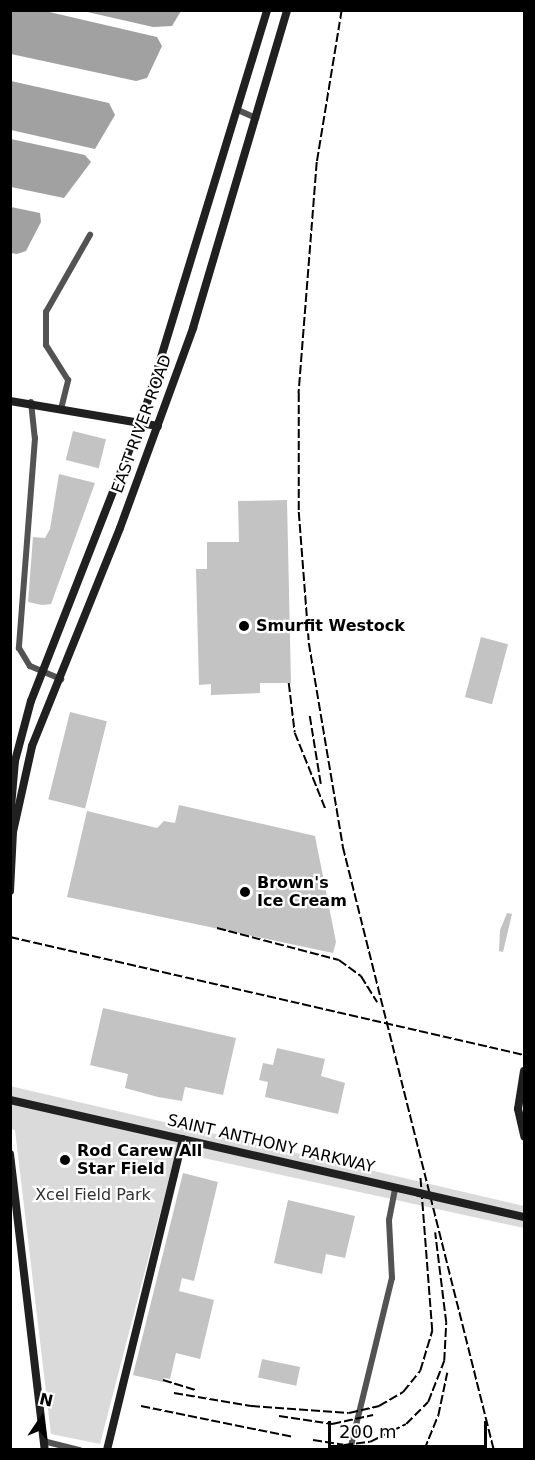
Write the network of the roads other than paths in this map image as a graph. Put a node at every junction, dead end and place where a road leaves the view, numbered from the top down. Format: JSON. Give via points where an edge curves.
{"nodes":[{"id":1,"x":267,"y":10,"type":"edge"},
{"id":2,"x":287,"y":10,"type":"edge"},
{"id":3,"x":238,"y":110,"type":"junction"},
{"id":4,"x":256,"y":118,"type":"junction"},
{"id":5,"x":90,"y":235,"type":"dead end"},
{"id":6,"x":10,"y":401,"type":"edge"},
{"id":7,"x":32,"y":402,"type":"junction"},
{"id":8,"x":61,"y":409,"type":"junction"},
{"id":9,"x":140,"y":425,"type":"junction"},
{"id":10,"x":158,"y":426,"type":"junction"},
{"id":11,"x":42,"y":671,"type":"junction"},
{"id":12,"x":61,"y":679,"type":"junction"},
{"id":13,"x":10,"y":821,"type":"edge"},
{"id":14,"x":13,"y":832,"type":"junction"},
{"id":15,"x":10,"y":891,"type":"edge"},
{"id":16,"x":525,"y":1071,"type":"edge"},
{"id":17,"x":10,"y":1100,"type":"edge"},
{"id":18,"x":525,"y":1136,"type":"edge"},
{"id":19,"x":183,"y":1139,"type":"junction"},
{"id":20,"x":10,"y":1154,"type":"edge"},
{"id":21,"x":395,"y":1188,"type":"junction"},
{"id":22,"x":525,"y":1217,"type":"edge"},
{"id":23,"x":44,"y":1445,"type":"edge"},
{"id":24,"x":80,"y":1449,"type":"edge"},
{"id":25,"x":107,"y":1449,"type":"edge"},
{"id":26,"x":350,"y":1449,"type":"edge"}],
"edges":[{"from":1,"to":3,"type":"street","name":"EAST RIVER ROAD"},
{"from":2,"to":4,"type":"street","name":"EAST RIVER ROAD"},
{"from":3,"to":4,"type":"street"},
{"from":3,"to":9,"type":"street","name":"EAST RIVER ROAD"},
{"from":4,"to":10,"type":"street","name":"EAST RIVER ROAD"},
{"from":5,"to":8,"type":"street","via":[[46,312],[46,345],[68,380]]},
{"from":6,"to":7,"type":"street"},
{"from":7,"to":8,"type":"street"},
{"from":7,"to":11,"type":"street","via":[[35,438],[23,571],[22,659]]},
{"from":8,"to":9,"type":"street"},
{"from":9,"to":10,"type":"street"},
{"from":9,"to":11,"type":"street","name":"EAST RIVER ROAD"},
{"from":10,"to":12,"type":"street","name":"EAST RIVER ROAD"},
{"from":11,"to":12,"type":"street"},
{"from":11,"to":13,"type":"street","name":"EAST RIVER ROAD","via":[[15,761]]},
{"from":12,"to":14,"type":"street","name":"EAST RIVER ROAD","via":[[32,746]]},
{"from":13,"to":14,"type":"street","name":"EAST RIVER ROAD"},
{"from":14,"to":15,"type":"street"},
{"from":16,"to":18,"type":"street","via":[[518,1109]]},
{"from":17,"to":19,"type":"street","name":"SAINT ANTHONY PARKWAY"},
{"from":19,"to":21,"type":"street","name":"SAINT ANTHONY PARKWAY"},
{"from":19,"to":25,"type":"street"},
{"from":20,"to":23,"type":"street"},
{"from":21,"to":22,"type":"street","name":"SAINT ANTHONY PARKWAY","bridge":true},
{"from":21,"to":26,"type":"street","via":[[389,1220],[392,1278]]},
{"from":23,"to":24,"type":"street"}]}
